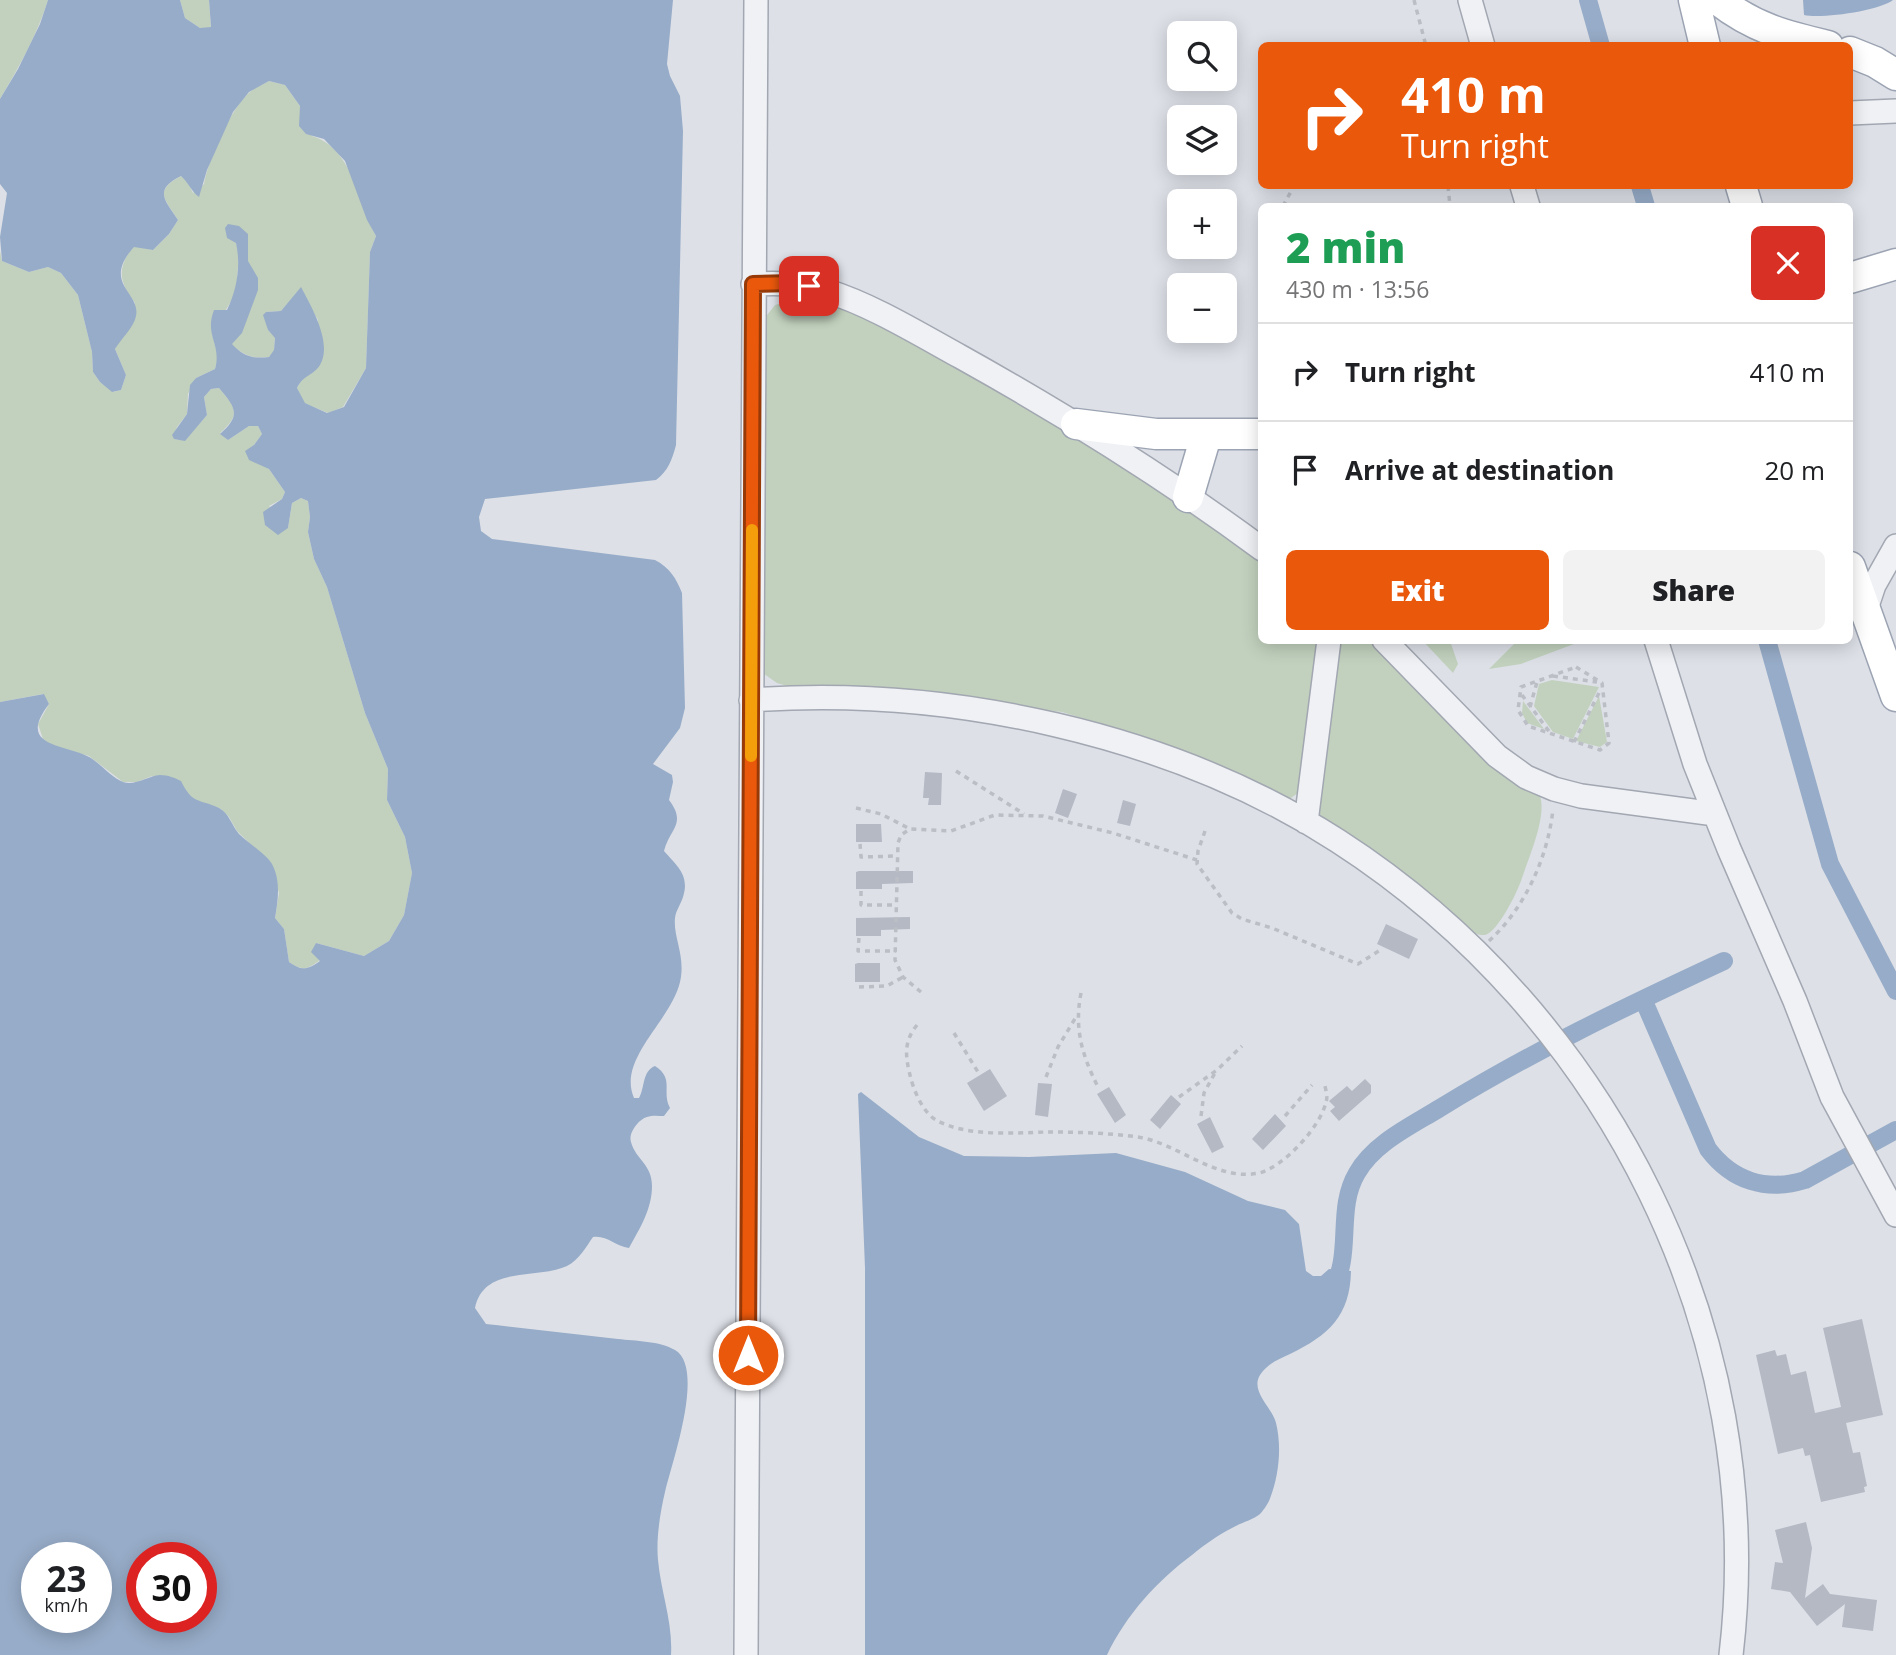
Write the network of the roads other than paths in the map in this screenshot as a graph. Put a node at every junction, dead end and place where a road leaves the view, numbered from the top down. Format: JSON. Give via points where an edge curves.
{"nodes":[{"id":1,"x":756,"y":0,"type":"edge"},
{"id":2,"x":1470,"y":0,"type":"edge"},
{"id":3,"x":1694,"y":0,"type":"edge"},
{"id":4,"x":1724,"y":4,"type":"edge"},
{"id":5,"x":1482,"y":42,"type":"edge"},
{"id":6,"x":1704,"y":42,"type":"edge"},
{"id":7,"x":1811,"y":42,"type":"edge"},
{"id":8,"x":1853,"y":52,"type":"edge"},
{"id":9,"x":1896,"y":75,"type":"edge"},
{"id":10,"x":1896,"y":111,"type":"edge"},
{"id":11,"x":1853,"y":113,"type":"edge"},
{"id":12,"x":1896,"y":264,"type":"edge"},
{"id":13,"x":1853,"y":277,"type":"edge"},
{"id":14,"x":753,"y":284,"type":"junction"},
{"id":15,"x":1076,"y":424,"type":"junction"},
{"id":16,"x":1250,"y":435,"type":"edge"},
{"id":17,"x":1206,"y":436,"type":"junction"},
{"id":18,"x":1188,"y":496,"type":"junction"},
{"id":19,"x":1258,"y":546,"type":"edge"},
{"id":20,"x":1896,"y":546,"type":"edge"},
{"id":21,"x":1853,"y":576,"type":"edge"},
{"id":22,"x":1865,"y":612,"type":"junction"},
{"id":23,"x":1896,"y":641,"type":"edge"},
{"id":24,"x":1328,"y":644,"type":"edge"},
{"id":25,"x":1388,"y":644,"type":"edge"},
{"id":26,"x":1657,"y":644,"type":"edge"},
{"id":27,"x":1892,"y":685,"type":"edge"},
{"id":28,"x":751,"y":700,"type":"junction"},
{"id":29,"x":1715,"y":814,"type":"junction"},
{"id":30,"x":1306,"y":822,"type":"junction"},
{"id":31,"x":1896,"y":1215,"type":"edge"},
{"id":32,"x":746,"y":1655,"type":"edge"},
{"id":33,"x":1731,"y":1655,"type":"edge"}],
"edges":[{"from":1,"to":14,"type":"street"},
{"from":2,"to":5,"type":"street"},
{"from":3,"to":6,"type":"main road"},
{"from":4,"to":7,"type":"main road","via":[[1746,20]]},
{"from":8,"to":9,"type":"main road"},
{"from":10,"to":11,"type":"street"},
{"from":12,"to":13,"type":"main road"},
{"from":14,"to":15,"type":"street","via":[[793,283],[845,297],[938,344]]},
{"from":14,"to":28,"type":"street"},
{"from":15,"to":17,"type":"main road"},
{"from":15,"to":18,"type":"street"},
{"from":16,"to":17,"type":"main road"},
{"from":17,"to":18,"type":"main road"},
{"from":18,"to":19,"type":"street"},
{"from":20,"to":22,"type":"street"},
{"from":21,"to":22,"type":"main road"},
{"from":22,"to":27,"type":"main road"},
{"from":23,"to":27,"type":"main road"},
{"from":24,"to":30,"type":"street"},
{"from":25,"to":29,"type":"street","via":[[1497,756],[1526,777],[1581,796]]},
{"from":26,"to":29,"type":"street"},
{"from":28,"to":30,"type":"street","via":[[935,703],[1036,720],[1182,764]]},
{"from":28,"to":32,"type":"street"},
{"from":29,"to":31,"type":"street","via":[[1832,1097]]},
{"from":30,"to":33,"type":"street","via":[[1376,867],[1476,952],[1563,1052],[1604,1111],[1645,1184],[1671,1238],[1704,1328],[1724,1412],[1735,1499],[1737,1586]]}]}
